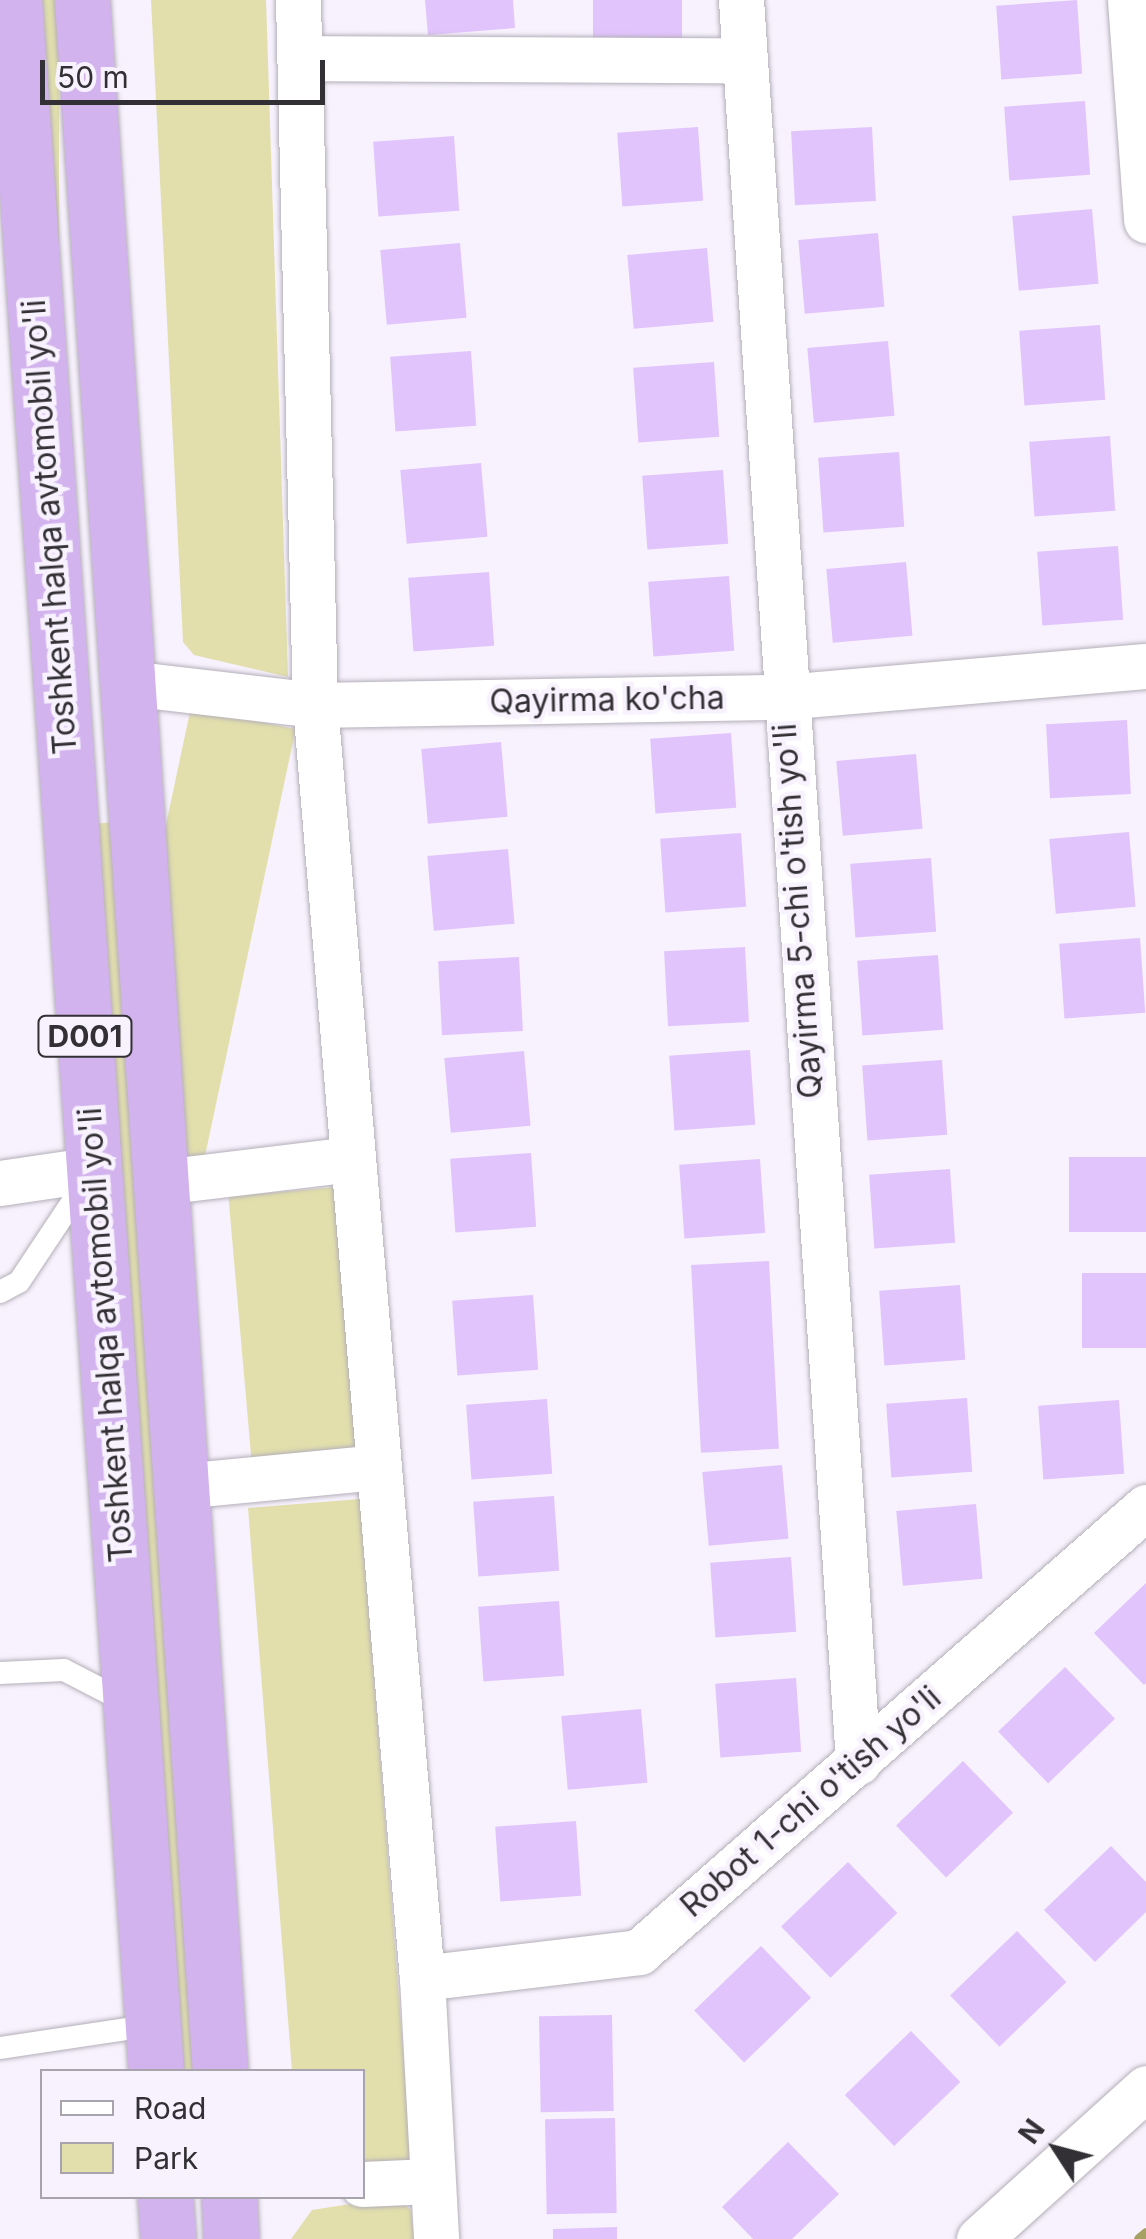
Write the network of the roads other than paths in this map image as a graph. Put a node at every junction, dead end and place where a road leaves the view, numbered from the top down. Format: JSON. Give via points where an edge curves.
{"nodes":[{"id":1,"x":14,"y":0,"type":"edge"},
{"id":2,"x":82,"y":0,"type":"edge"},
{"id":3,"x":298,"y":0,"type":"edge"},
{"id":4,"x":741,"y":0,"type":"edge"},
{"id":5,"x":1130,"y":0,"type":"edge"},
{"id":6,"x":300,"y":58,"type":"junction"},
{"id":7,"x":740,"y":60,"type":"junction"},
{"id":8,"x":1146,"y":220,"type":"edge"},
{"id":9,"x":15,"y":232,"type":"edge"},
{"id":10,"x":1146,"y":666,"type":"edge"},
{"id":11,"x":128,"y":684,"type":"junction"},
{"id":12,"x":783,"y":697,"type":"junction"},
{"id":13,"x":315,"y":705,"type":"junction"},
{"id":14,"x":134,"y":773,"type":"junction"},
{"id":15,"x":67,"y":776,"type":"junction"},
{"id":16,"x":351,"y":1159,"type":"junction"},
{"id":17,"x":94,"y":1169,"type":"junction"},
{"id":18,"x":161,"y":1182,"type":"junction"},
{"id":19,"x":0,"y":1183,"type":"edge"},
{"id":20,"x":0,"y":1292,"type":"edge"},
{"id":21,"x":378,"y":1467,"type":"junction"},
{"id":22,"x":181,"y":1486,"type":"junction"},
{"id":23,"x":1146,"y":1507,"type":"edge"},
{"id":24,"x":0,"y":1673,"type":"edge"},
{"id":25,"x":131,"y":1704,"type":"junction"},
{"id":26,"x":858,"y":1762,"type":"junction"},
{"id":27,"x":422,"y":1978,"type":"junction"},
{"id":28,"x":0,"y":2048,"type":"edge"},
{"id":29,"x":155,"y":2048,"type":"edge"},
{"id":30,"x":220,"y":2069,"type":"edge"},
{"id":31,"x":1146,"y":2088,"type":"edge"},
{"id":32,"x":431,"y":2182,"type":"junction"},
{"id":33,"x":365,"y":2184,"type":"edge"},
{"id":34,"x":165,"y":2199,"type":"edge"},
{"id":35,"x":229,"y":2199,"type":"edge"},
{"id":36,"x":168,"y":2239,"type":"edge"},
{"id":37,"x":232,"y":2239,"type":"edge"},
{"id":38,"x":436,"y":2239,"type":"edge"},
{"id":39,"x":979,"y":2239,"type":"edge"}],
"edges":[{"from":1,"to":9,"type":"highway","name":"Toshkent halqa avtomobil yo'li","number":"D001"},
{"from":2,"to":11,"type":"highway","name":"Toshkent halqa avtomobil yo'li","number":"D001"},
{"from":3,"to":6,"type":"street"},
{"from":4,"to":7,"type":"street","name":"Qayirma 5-chi o'tish yo'li"},
{"from":5,"to":8,"type":"street"},
{"from":6,"to":7,"type":"street"},
{"from":6,"to":13,"type":"street"},
{"from":7,"to":12,"type":"street","name":"Qayirma 5-chi o'tish yo'li"},
{"from":9,"to":15,"type":"highway","name":"Toshkent halqa avtomobil yo'li","number":"D001"},
{"from":10,"to":12,"type":"street","name":"Qayirma ko'cha"},
{"from":11,"to":13,"type":"street","name":"Qayirma ko'cha"},
{"from":11,"to":14,"type":"highway","name":"Toshkent halqa avtomobil yo'li","number":"D001"},
{"from":12,"to":13,"type":"street","name":"Qayirma ko'cha"},
{"from":12,"to":26,"type":"street","name":"Qayirma 5-chi o'tish yo'li"},
{"from":13,"to":16,"type":"street"},
{"from":14,"to":15,"type":"highway"},
{"from":14,"to":18,"type":"highway","name":"Toshkent halqa avtomobil yo'li","number":"D001"},
{"from":15,"to":17,"type":"highway","name":"Toshkent halqa avtomobil yo'li","number":"D001"},
{"from":16,"to":18,"type":"street"},
{"from":16,"to":21,"type":"street"},
{"from":17,"to":19,"type":"street"},
{"from":17,"to":20,"type":"lane","via":[[19,1282]]},
{"from":17,"to":25,"type":"highway","name":"Toshkent halqa avtomobil yo'li","number":"D001"},
{"from":18,"to":22,"type":"highway","name":"Toshkent halqa avtomobil yo'li","number":"D001"},
{"from":21,"to":22,"type":"street"},
{"from":21,"to":27,"type":"street"},
{"from":22,"to":30,"type":"highway","name":"Toshkent halqa avtomobil yo'li","number":"D001"},
{"from":23,"to":26,"type":"street","name":"Robot 1-chi o'tish yo'li"},
{"from":24,"to":25,"type":"lane","via":[[64,1670]]},
{"from":25,"to":29,"type":"highway","name":"Toshkent halqa avtomobil yo'li","number":"D001"},
{"from":26,"to":27,"type":"street","name":"Robot 1-chi o'tish yo'li","via":[[638,1952]]},
{"from":27,"to":32,"type":"street"},
{"from":28,"to":29,"type":"lane"},
{"from":31,"to":39,"type":"street"},
{"from":32,"to":33,"type":"street"},
{"from":32,"to":38,"type":"street"},
{"from":34,"to":36,"type":"highway"},
{"from":35,"to":37,"type":"highway"}]}
